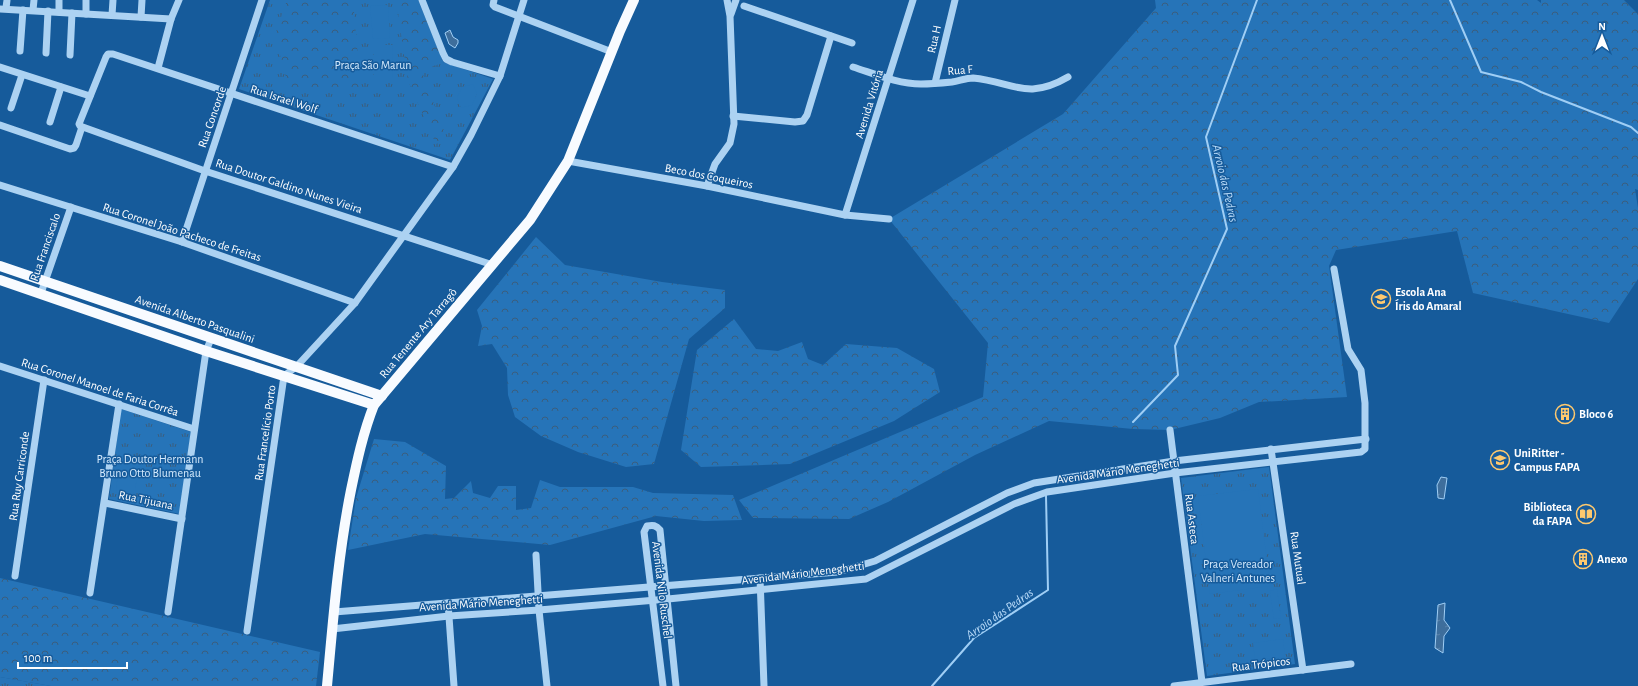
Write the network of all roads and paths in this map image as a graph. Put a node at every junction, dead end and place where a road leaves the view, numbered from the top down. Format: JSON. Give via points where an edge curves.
{"nodes":[{"id":1,"x":7,"y":0,"type":"edge"},
{"id":2,"x":34,"y":0,"type":"edge"},
{"id":3,"x":59,"y":0,"type":"edge"},
{"id":4,"x":86,"y":0,"type":"edge"},
{"id":5,"x":113,"y":0,"type":"edge"},
{"id":6,"x":142,"y":0,"type":"edge"},
{"id":7,"x":179,"y":0,"type":"edge"},
{"id":8,"x":262,"y":0,"type":"edge"},
{"id":9,"x":422,"y":0,"type":"edge"},
{"id":10,"x":494,"y":0,"type":"edge"},
{"id":11,"x":524,"y":0,"type":"edge"},
{"id":12,"x":626,"y":0,"type":"edge"},
{"id":13,"x":634,"y":0,"type":"edge"},
{"id":14,"x":728,"y":0,"type":"edge"},
{"id":15,"x":736,"y":0,"type":"edge"},
{"id":16,"x":913,"y":0,"type":"edge"},
{"id":17,"x":955,"y":0,"type":"edge"},
{"id":18,"x":744,"y":6,"type":"dead end"},
{"id":19,"x":3,"y":9,"type":"edge"},
{"id":20,"x":23,"y":10,"type":"junction"},
{"id":21,"x":33,"y":10,"type":"junction"},
{"id":22,"x":48,"y":11,"type":"junction"},
{"id":23,"x":59,"y":12,"type":"junction"},
{"id":24,"x":72,"y":13,"type":"junction"},
{"id":25,"x":86,"y":14,"type":"junction"},
{"id":26,"x":112,"y":15,"type":"junction"},
{"id":27,"x":519,"y":15,"type":"junction"},
{"id":28,"x":730,"y":16,"type":"junction"},
{"id":29,"x":141,"y":17,"type":"junction"},
{"id":30,"x":171,"y":19,"type":"junction"},
{"id":31,"x":620,"y":31,"type":"junction"},
{"id":32,"x":831,"y":36,"type":"junction"},
{"id":33,"x":852,"y":43,"type":"dead end"},
{"id":34,"x":20,"y":50,"type":"dead end"},
{"id":35,"x":612,"y":52,"type":"junction"},
{"id":36,"x":46,"y":53,"type":"dead end"},
{"id":37,"x":70,"y":55,"type":"dead end"},
{"id":38,"x":853,"y":67,"type":"dead end"},
{"id":39,"x":0,"y":68,"type":"edge"},
{"id":40,"x":158,"y":68,"type":"junction"},
{"id":41,"x":22,"y":75,"type":"junction"},
{"id":42,"x":500,"y":76,"type":"junction"},
{"id":43,"x":1068,"y":77,"type":"dead end"},
{"id":44,"x":888,"y":78,"type":"junction"},
{"id":45,"x":935,"y":83,"type":"junction"},
{"id":46,"x":61,"y":87,"type":"junction"},
{"id":47,"x":232,"y":93,"type":"junction"},
{"id":48,"x":90,"y":96,"type":"junction"},
{"id":49,"x":11,"y":108,"type":"dead end"},
{"id":50,"x":734,"y":116,"type":"junction"},
{"id":51,"x":50,"y":122,"type":"dead end"},
{"id":52,"x":0,"y":124,"type":"edge"},
{"id":53,"x":80,"y":126,"type":"junction"},
{"id":54,"x":568,"y":161,"type":"junction"},
{"id":55,"x":453,"y":167,"type":"junction"},
{"id":56,"x":204,"y":171,"type":"junction"},
{"id":57,"x":0,"y":185,"type":"edge"},
{"id":58,"x":707,"y":186,"type":"junction"},
{"id":59,"x":71,"y":207,"type":"junction"},
{"id":60,"x":845,"y":215,"type":"junction"},
{"id":61,"x":889,"y":219,"type":"dead end"},
{"id":62,"x":405,"y":235,"type":"junction"},
{"id":63,"x":182,"y":242,"type":"junction"},
{"id":64,"x":493,"y":265,"type":"junction"},
{"id":65,"x":0,"y":266,"type":"edge"},
{"id":66,"x":1334,"y":269,"type":"dead end"},
{"id":67,"x":0,"y":280,"type":"edge"},
{"id":68,"x":45,"y":281,"type":"junction"},
{"id":69,"x":41,"y":293,"type":"junction"},
{"id":70,"x":355,"y":303,"type":"junction"},
{"id":71,"x":211,"y":339,"type":"junction"},
{"id":72,"x":206,"y":351,"type":"junction"},
{"id":73,"x":0,"y":366,"type":"edge"},
{"id":74,"x":297,"y":366,"type":"junction"},
{"id":75,"x":284,"y":376,"type":"junction"},
{"id":76,"x":44,"y":380,"type":"junction"},
{"id":77,"x":382,"y":396,"type":"junction"},
{"id":78,"x":118,"y":404,"type":"junction"},
{"id":79,"x":374,"y":405,"type":"junction"},
{"id":80,"x":194,"y":429,"type":"junction"},
{"id":81,"x":1170,"y":430,"type":"dead end"},
{"id":82,"x":1366,"y":439,"type":"junction"},
{"id":83,"x":1271,"y":449,"type":"junction"},
{"id":84,"x":1174,"y":461,"type":"junction"},
{"id":85,"x":1273,"y":462,"type":"junction"},
{"id":86,"x":1175,"y":473,"type":"junction"},
{"id":87,"x":1034,"y":484,"type":"junction"},
{"id":88,"x":1038,"y":495,"type":"junction"},
{"id":89,"x":105,"y":503,"type":"junction"},
{"id":90,"x":182,"y":519,"type":"junction"},
{"id":91,"x":947,"y":524,"type":"junction"},
{"id":92,"x":952,"y":535,"type":"junction"},
{"id":93,"x":536,"y":554,"type":"dead end"},
{"id":94,"x":863,"y":565,"type":"junction"},
{"id":95,"x":15,"y":576,"type":"dead end"},
{"id":96,"x":760,"y":578,"type":"junction"},
{"id":97,"x":866,"y":579,"type":"junction"},
{"id":98,"x":667,"y":586,"type":"junction"},
{"id":99,"x":651,"y":587,"type":"junction"},
{"id":100,"x":761,"y":590,"type":"junction"},
{"id":101,"x":90,"y":593,"type":"dead end"},
{"id":102,"x":538,"y":596,"type":"junction"},
{"id":103,"x":668,"y":599,"type":"junction"},
{"id":104,"x":652,"y":600,"type":"junction"},
{"id":105,"x":448,"y":603,"type":"junction"},
{"id":106,"x":539,"y":610,"type":"junction"},
{"id":107,"x":168,"y":612,"type":"dead end"},
{"id":108,"x":334,"y":612,"type":"junction"},
{"id":109,"x":449,"y":616,"type":"junction"},
{"id":110,"x":332,"y":628,"type":"junction"},
{"id":111,"x":247,"y":631,"type":"dead end"},
{"id":112,"x":1351,"y":664,"type":"dead end"},
{"id":113,"x":1303,"y":670,"type":"junction"},
{"id":114,"x":1202,"y":682,"type":"junction"},
{"id":115,"x":327,"y":686,"type":"edge"},
{"id":116,"x":454,"y":686,"type":"edge"},
{"id":117,"x":547,"y":686,"type":"edge"},
{"id":118,"x":663,"y":686,"type":"edge"},
{"id":119,"x":676,"y":686,"type":"edge"},
{"id":120,"x":764,"y":686,"type":"edge"},
{"id":121,"x":1174,"y":686,"type":"edge"}],
"edges":[{"from":1,"to":19,"type":"street"},
{"from":2,"to":21,"type":"street"},
{"from":3,"to":23,"type":"street"},
{"from":4,"to":25,"type":"street"},
{"from":5,"to":26,"type":"street"},
{"from":6,"to":29,"type":"street"},
{"from":7,"to":30,"type":"street"},
{"from":8,"to":47,"type":"street","name":"Rua Concorde"},
{"from":9,"to":42,"type":"street","via":[[446,59]]},
{"from":10,"to":27,"type":"street","via":[[495,7]]},
{"from":11,"to":27,"type":"street","name":"Rua Francelício Porto"},
{"from":12,"to":31,"type":"main road","name":"Rua Tenente Ary Tarragô"},
{"from":13,"to":31,"type":"main road","name":"Rua Tenente Ary Tarragô"},
{"from":14,"to":28,"type":"street"},
{"from":15,"to":28,"type":"street"},
{"from":16,"to":44,"type":"street","name":"Avenida Vitória"},
{"from":17,"to":45,"type":"street","name":"Rua H"},
{"from":18,"to":32,"type":"street"},
{"from":19,"to":20,"type":"street"},
{"from":20,"to":21,"type":"street"},
{"from":20,"to":34,"type":"street"},
{"from":21,"to":22,"type":"street"},
{"from":22,"to":23,"type":"street"},
{"from":22,"to":36,"type":"street"},
{"from":23,"to":24,"type":"street"},
{"from":24,"to":25,"type":"street"},
{"from":24,"to":37,"type":"street"},
{"from":25,"to":26,"type":"street"},
{"from":26,"to":29,"type":"street"},
{"from":27,"to":35,"type":"street"},
{"from":27,"to":42,"type":"street","name":"Rua Francelício Porto"},
{"from":28,"to":50,"type":"street"},
{"from":29,"to":30,"type":"street"},
{"from":30,"to":40,"type":"street"},
{"from":31,"to":35,"type":"main road","name":"Rua Tenente Ary Tarragô"},
{"from":32,"to":33,"type":"street"},
{"from":32,"to":50,"type":"street","via":[[803,121]]},
{"from":35,"to":54,"type":"main road","name":"Rua Tenente Ary Tarragô"},
{"from":38,"to":44,"type":"street","name":"Rua F"},
{"from":39,"to":41,"type":"street"},
{"from":40,"to":47,"type":"street","name":"Rua Israel Wolf"},
{"from":40,"to":48,"type":"street","name":"Rua Israel Wolf","via":[[108,54]]},
{"from":41,"to":46,"type":"street"},
{"from":41,"to":49,"type":"street"},
{"from":42,"to":55,"type":"street","name":"Rua Francelício Porto"},
{"from":43,"to":45,"type":"street","name":"Rua F","via":[[1051,87],[1032,89],[1019,89],[972,78]]},
{"from":44,"to":45,"type":"street","name":"Rua F","via":[[916,84]]},
{"from":44,"to":60,"type":"street","name":"Avenida Vitória"},
{"from":46,"to":48,"type":"street"},
{"from":46,"to":51,"type":"street"},
{"from":47,"to":55,"type":"street","name":"Rua Israel Wolf"},
{"from":47,"to":56,"type":"street","name":"Rua Concorde"},
{"from":48,"to":53,"type":"street"},
{"from":50,"to":58,"type":"street","via":[[730,144],[715,164]]},
{"from":52,"to":53,"type":"street","via":[[70,149],[76,145]]},
{"from":53,"to":56,"type":"street","name":"Rua Doutor Galdino Nunes Vieira"},
{"from":54,"to":58,"type":"street","name":"Beco dos Coqueiros"},
{"from":54,"to":64,"type":"main road","name":"Rua Tenente Ary Tarragô","via":[[530,220]]},
{"from":55,"to":62,"type":"street","name":"Rua Francelício Porto"},
{"from":56,"to":62,"type":"street","name":"Rua Doutor Galdino Nunes Vieira"},
{"from":56,"to":63,"type":"street","name":"Rua Concorde"},
{"from":57,"to":59,"type":"street","name":"Rua Coronel João Pacheco de Freitas"},
{"from":58,"to":60,"type":"street","name":"Beco dos Coqueiros"},
{"from":59,"to":63,"type":"street","name":"Rua Coronel João Pacheco de Freitas"},
{"from":59,"to":68,"type":"street","name":"Rua Franciscalo"},
{"from":60,"to":61,"type":"street","name":"Beco dos Coqueiros"},
{"from":62,"to":64,"type":"street","name":"Rua Doutor Galdino Nunes Vieira"},
{"from":62,"to":70,"type":"street","name":"Rua Francelício Porto"},
{"from":63,"to":70,"type":"street","name":"Rua Coronel João Pacheco de Freitas"},
{"from":64,"to":77,"type":"main road","name":"Rua Tenente Ary Tarragô"},
{"from":65,"to":68,"type":"main road","name":"Avenida Alberto Pasqualini"},
{"from":66,"to":82,"type":"street","via":[[1348,349],[1361,370]]},
{"from":67,"to":69,"type":"main road"},
{"from":68,"to":69,"type":"street","name":"Rua Franciscalo"},
{"from":68,"to":71,"type":"main road","name":"Avenida Alberto Pasqualini"},
{"from":69,"to":72,"type":"main road"},
{"from":70,"to":74,"type":"street","name":"Rua Francelício Porto"},
{"from":71,"to":72,"type":"street"},
{"from":71,"to":74,"type":"main road","name":"Avenida Alberto Pasqualini"},
{"from":72,"to":75,"type":"main road"},
{"from":72,"to":80,"type":"street"},
{"from":73,"to":76,"type":"street","name":"Rua Coronel Manoel de Faria Corrêa"},
{"from":74,"to":75,"type":"street","name":"Rua Francelício Porto"},
{"from":74,"to":77,"type":"main road","name":"Avenida Alberto Pasqualini"},
{"from":75,"to":79,"type":"main road"},
{"from":75,"to":111,"type":"street","name":"Rua Francelício Porto"},
{"from":76,"to":78,"type":"street","name":"Rua Coronel Manoel de Faria Corrêa"},
{"from":76,"to":95,"type":"street","name":"Rua Ruy Carriconde"},
{"from":77,"to":79,"type":"main road","name":"Rua Tenente Ary Tarragô"},
{"from":78,"to":80,"type":"street","name":"Rua Coronel Manoel de Faria Corrêa"},
{"from":78,"to":89,"type":"street"},
{"from":79,"to":108,"type":"main road","name":"Rua Tenente Ary Tarragô","via":[[359,453],[347,511]]},
{"from":80,"to":90,"type":"street"},
{"from":81,"to":84,"type":"street","name":"Rua Asteca"},
{"from":82,"to":83,"type":"street","name":"Avenida Mário Meneghetti"},
{"from":82,"to":85,"type":"street","name":"Avenida Mário Meneghetti","via":[[1366,449],[1361,452]]},
{"from":83,"to":84,"type":"street","name":"Avenida Mário Meneghetti"},
{"from":83,"to":85,"type":"street","name":"Rua Mutual"},
{"from":84,"to":86,"type":"street","name":"Rua Asteca"},
{"from":84,"to":87,"type":"street","name":"Avenida Mário Meneghetti"},
{"from":85,"to":86,"type":"street","name":"Avenida Mário Meneghetti"},
{"from":85,"to":113,"type":"street","name":"Rua Mutual"},
{"from":86,"to":88,"type":"street","name":"Avenida Mário Meneghetti"},
{"from":86,"to":114,"type":"street","name":"Rua Asteca"},
{"from":87,"to":88,"type":"street"},
{"from":87,"to":91,"type":"street","name":"Avenida Mário Meneghetti","via":[[1007,493]]},
{"from":88,"to":92,"type":"street","name":"Avenida Mário Meneghetti"},
{"from":89,"to":90,"type":"street","name":"Rua Tijuana"},
{"from":89,"to":101,"type":"street"},
{"from":90,"to":107,"type":"street"},
{"from":91,"to":92,"type":"street"},
{"from":91,"to":94,"type":"street","name":"Avenida Mário Meneghetti"},
{"from":92,"to":97,"type":"street","name":"Avenida Mário Meneghetti"},
{"from":93,"to":102,"type":"street"},
{"from":94,"to":96,"type":"street","name":"Avenida Mário Meneghetti","via":[[838,572]]},
{"from":94,"to":97,"type":"street"},
{"from":96,"to":98,"type":"street","name":"Avenida Mário Meneghetti"},
{"from":96,"to":100,"type":"street"},
{"from":97,"to":100,"type":"street","name":"Avenida Mário Meneghetti"},
{"from":98,"to":99,"type":"street","name":"Avenida Mário Meneghetti"},
{"from":98,"to":99,"type":"street","name":"Avenida Nilo Ruschel","via":[[660,530],[653,525],[647,526],[644,532]]},
{"from":98,"to":103,"type":"street","name":"Avenida Nilo Ruschel"},
{"from":99,"to":102,"type":"street","name":"Avenida Mário Meneghetti"},
{"from":99,"to":104,"type":"street","name":"Avenida Nilo Ruschel"},
{"from":100,"to":103,"type":"street","name":"Avenida Mário Meneghetti"},
{"from":100,"to":120,"type":"street"},
{"from":102,"to":105,"type":"street","name":"Avenida Mário Meneghetti"},
{"from":102,"to":106,"type":"street"},
{"from":103,"to":104,"type":"street","name":"Avenida Mário Meneghetti"},
{"from":103,"to":119,"type":"street","name":"Avenida Nilo Ruschel"},
{"from":104,"to":106,"type":"street","name":"Avenida Mário Meneghetti"},
{"from":104,"to":118,"type":"street","name":"Avenida Nilo Ruschel"},
{"from":105,"to":108,"type":"street","name":"Avenida Mário Meneghetti"},
{"from":105,"to":109,"type":"street"},
{"from":106,"to":109,"type":"street","name":"Avenida Mário Meneghetti"},
{"from":106,"to":117,"type":"street"},
{"from":108,"to":110,"type":"main road","name":"Rua Tenente Ary Tarragô"},
{"from":109,"to":110,"type":"street","name":"Avenida Mário Meneghetti"},
{"from":109,"to":116,"type":"street"},
{"from":110,"to":115,"type":"main road","name":"Rua Tenente Ary Tarragô"},
{"from":112,"to":113,"type":"street","name":"Rua Trópicos"},
{"from":113,"to":114,"type":"street","name":"Rua Trópicos"},
{"from":114,"to":121,"type":"street","name":"Rua Trópicos"}]}
